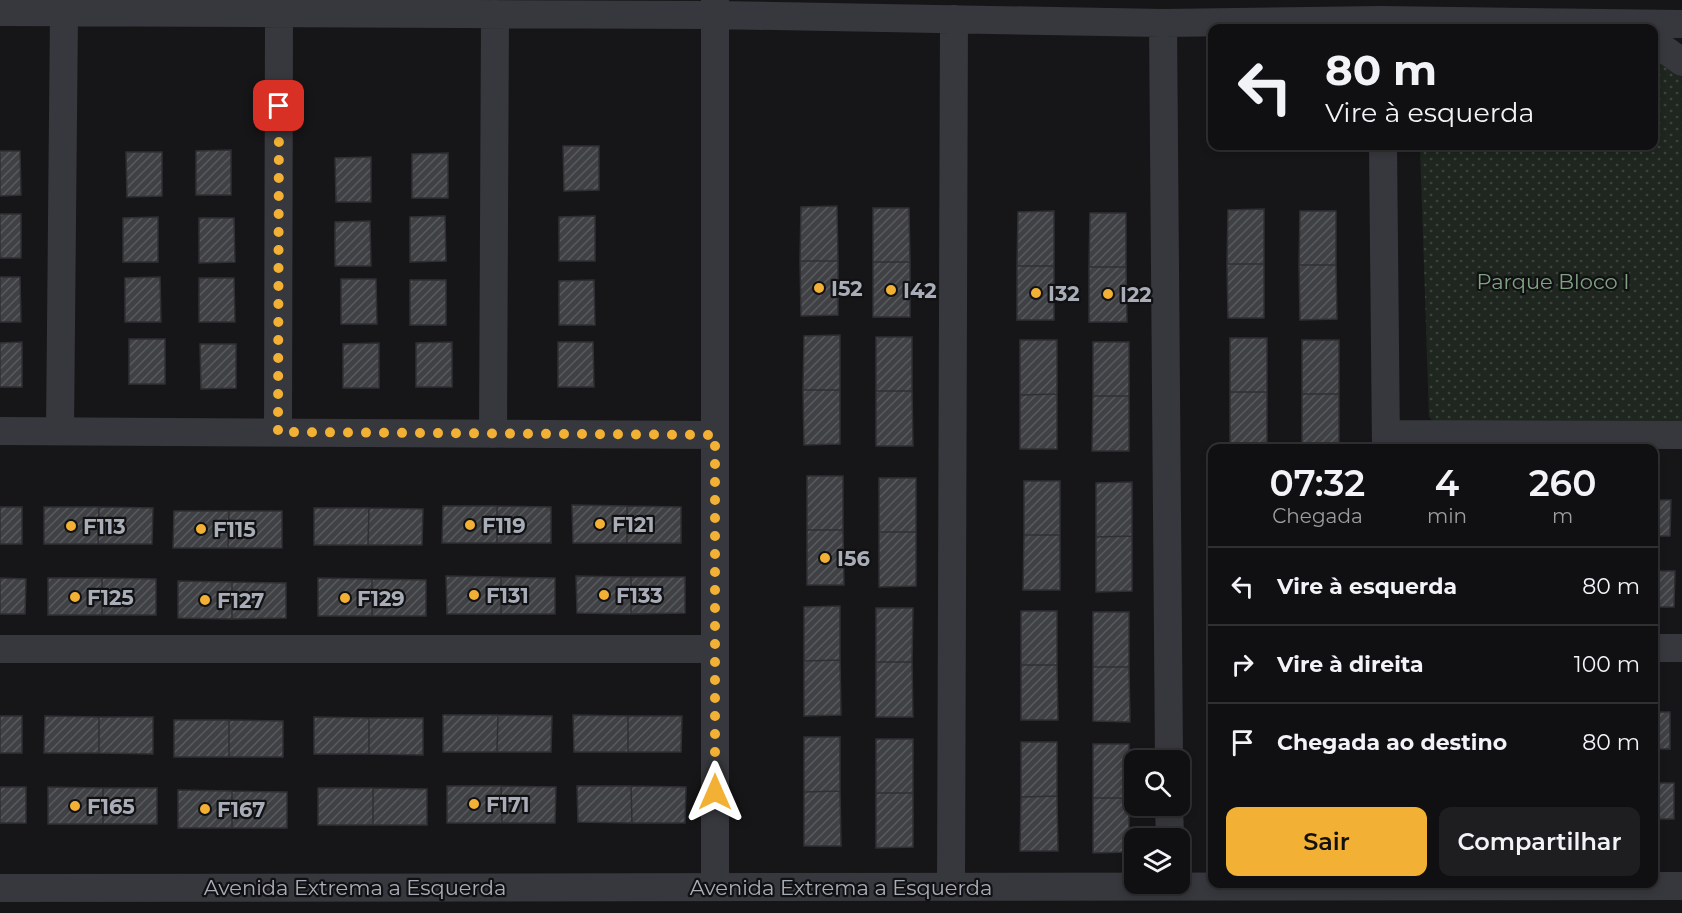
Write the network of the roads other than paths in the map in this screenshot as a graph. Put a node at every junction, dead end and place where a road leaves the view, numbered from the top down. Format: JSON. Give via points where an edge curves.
{"nodes":[{"id":1,"x":715,"y":8,"type":"edge"},
{"id":2,"x":0,"y":12,"type":"edge"},
{"id":3,"x":64,"y":12,"type":"junction"},
{"id":4,"x":279,"y":13,"type":"junction"},
{"id":5,"x":495,"y":14,"type":"junction"},
{"id":6,"x":1381,"y":16,"type":"edge"},
{"id":7,"x":954,"y":19,"type":"junction"},
{"id":8,"x":1163,"y":23,"type":"junction"},
{"id":9,"x":1583,"y":24,"type":"edge"},
{"id":10,"x":1682,"y":24,"type":"edge"},
{"id":11,"x":1658,"y":25,"type":"edge"},
{"id":12,"x":1658,"y":45,"type":"edge"},
{"id":13,"x":1682,"y":62,"type":"edge"},
{"id":14,"x":1383,"y":150,"type":"edge"},
{"id":15,"x":0,"y":431,"type":"edge"},
{"id":16,"x":60,"y":432,"type":"junction"},
{"id":17,"x":278,"y":432,"type":"junction"},
{"id":18,"x":494,"y":434,"type":"junction"},
{"id":19,"x":715,"y":435,"type":"junction"},
{"id":20,"x":1682,"y":435,"type":"edge"},
{"id":21,"x":1386,"y":441,"type":"edge"},
{"id":22,"x":1658,"y":648,"type":"edge"},
{"id":23,"x":1682,"y":648,"type":"edge"},
{"id":24,"x":0,"y":649,"type":"edge"},
{"id":25,"x":715,"y":649,"type":"junction"},
{"id":26,"x":1169,"y":750,"type":"edge"},
{"id":27,"x":1124,"y":885,"type":"edge"},
{"id":28,"x":1190,"y":885,"type":"edge"},
{"id":29,"x":1208,"y":885,"type":"edge"},
{"id":30,"x":1658,"y":886,"type":"edge"},
{"id":31,"x":1682,"y":886,"type":"edge"},
{"id":32,"x":714,"y":887,"type":"junction"},
{"id":33,"x":951,"y":887,"type":"junction"},
{"id":34,"x":0,"y":888,"type":"edge"}],
"edges":[{"from":1,"to":5,"type":"street"},
{"from":1,"to":7,"type":"street"},
{"from":1,"to":19,"type":"street"},
{"from":2,"to":3,"type":"street"},
{"from":3,"to":4,"type":"street"},
{"from":3,"to":16,"type":"street"},
{"from":4,"to":5,"type":"street"},
{"from":4,"to":17,"type":"street"},
{"from":5,"to":18,"type":"street"},
{"from":6,"to":8,"type":"street"},
{"from":6,"to":9,"type":"street"},
{"from":7,"to":8,"type":"street"},
{"from":7,"to":33,"type":"street"},
{"from":8,"to":26,"type":"street"},
{"from":10,"to":11,"type":"street"},
{"from":12,"to":13,"type":"street"},
{"from":14,"to":21,"type":"street"},
{"from":15,"to":16,"type":"street"},
{"from":16,"to":17,"type":"street"},
{"from":17,"to":18,"type":"street"},
{"from":18,"to":19,"type":"street"},
{"from":19,"to":25,"type":"street"},
{"from":20,"to":21,"type":"street"},
{"from":22,"to":23,"type":"street"},
{"from":24,"to":25,"type":"street"},
{"from":25,"to":32,"type":"street"},
{"from":27,"to":33,"type":"street","name":"Avenida Extrema a Esquerda"},
{"from":28,"to":29,"type":"street","name":"Avenida Extrema a Esquerda"},
{"from":30,"to":31,"type":"street","name":"Avenida Extrema a Esquerda"},
{"from":32,"to":33,"type":"street","name":"Avenida Extrema a Esquerda"},
{"from":32,"to":34,"type":"street","name":"Avenida Extrema a Esquerda"}]}
